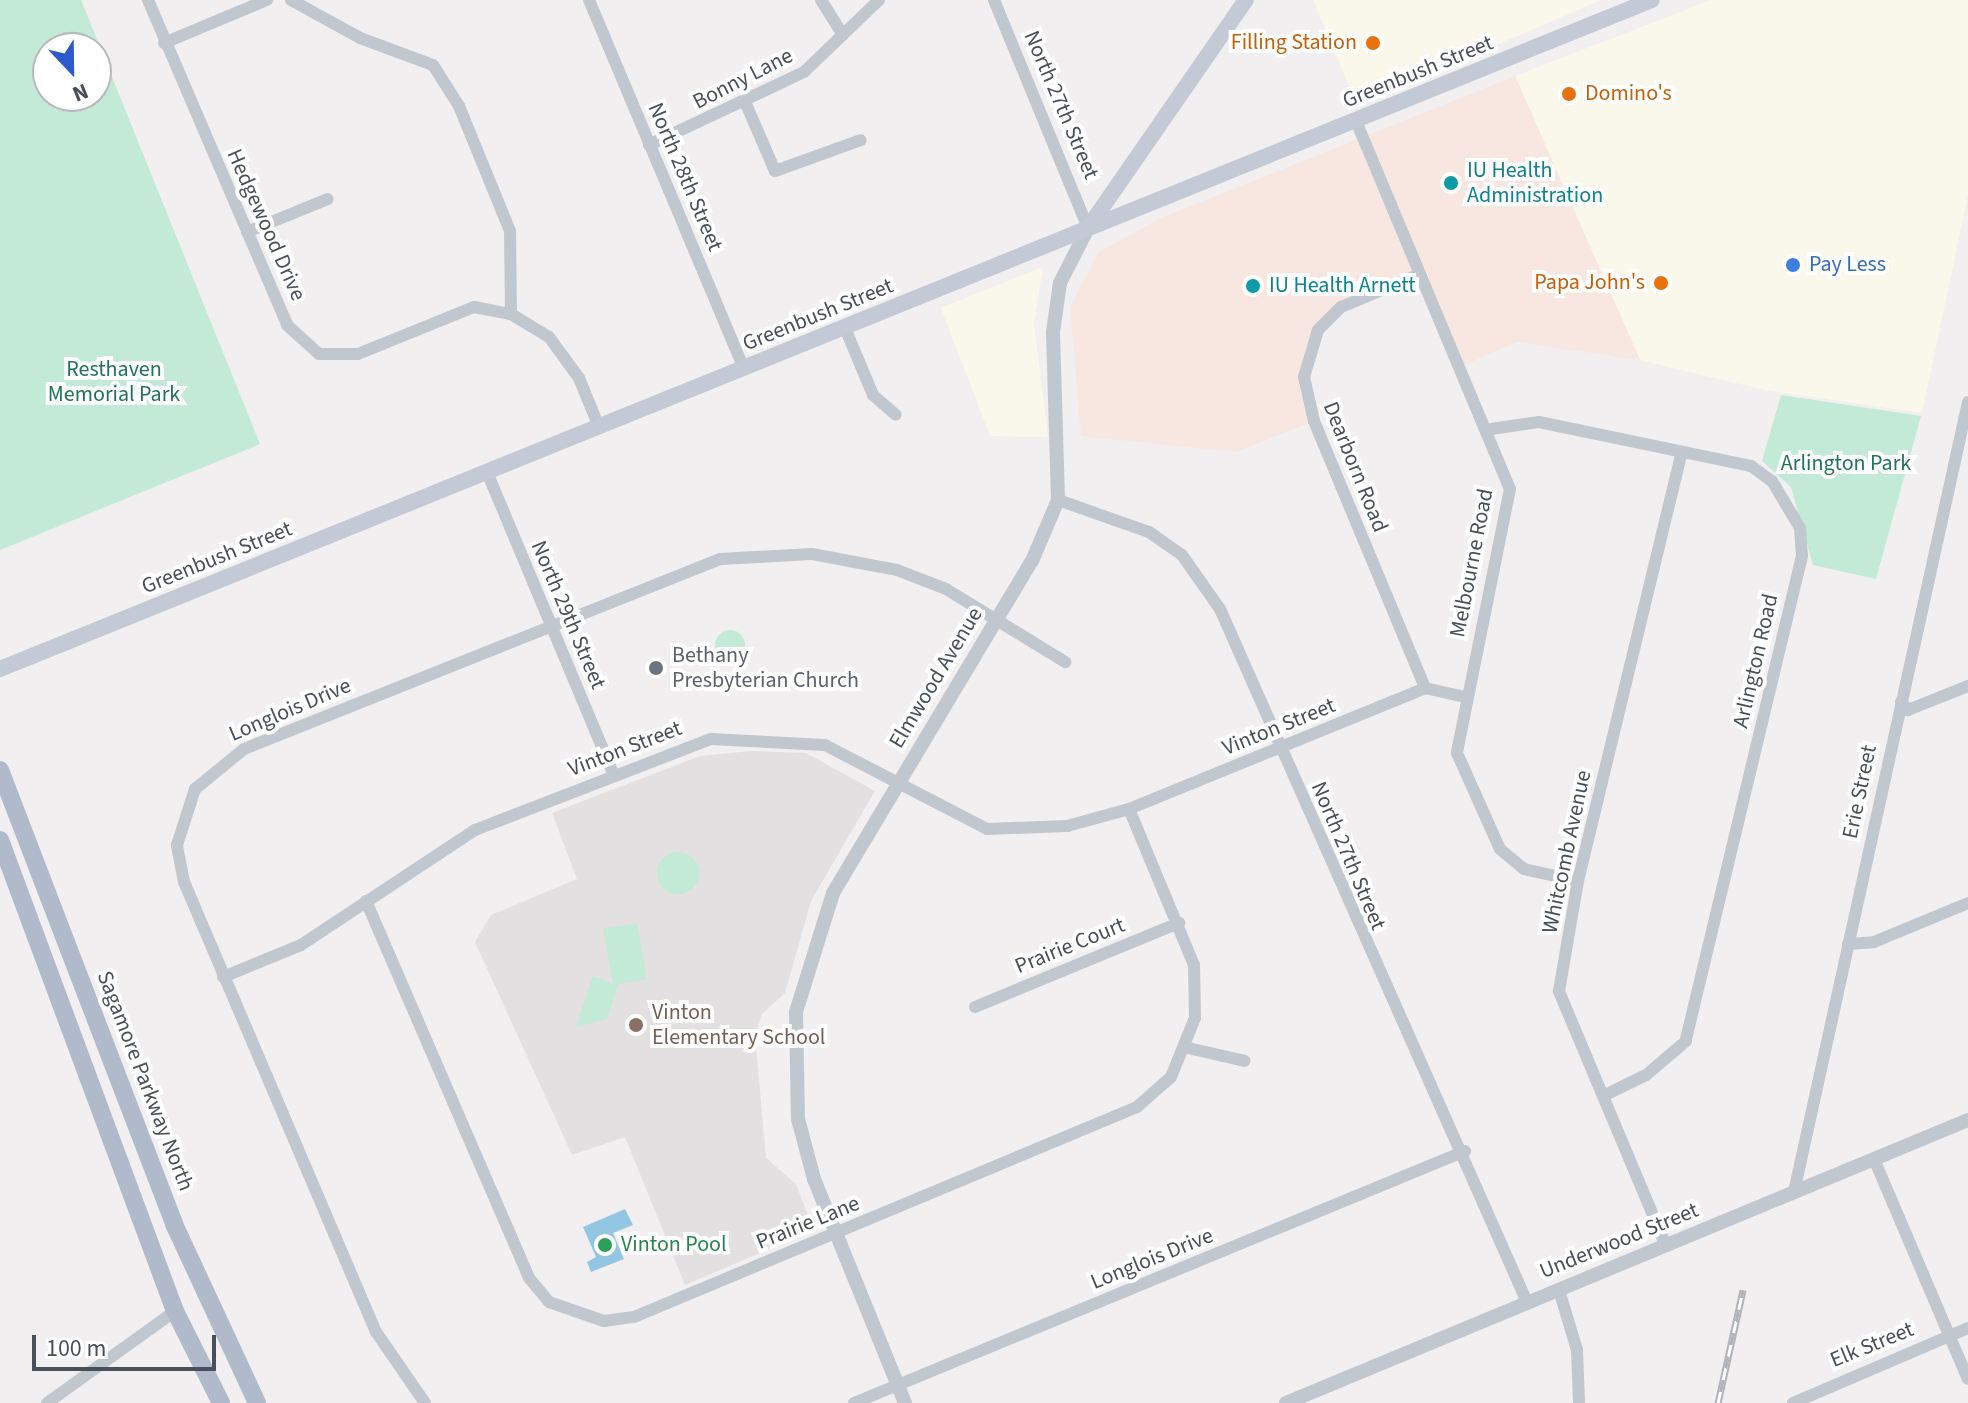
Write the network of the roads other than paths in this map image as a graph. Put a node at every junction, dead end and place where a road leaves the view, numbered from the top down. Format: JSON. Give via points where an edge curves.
{"nodes":[{"id":1,"x":148,"y":0,"type":"edge"},
{"id":2,"x":267,"y":0,"type":"edge"},
{"id":3,"x":291,"y":0,"type":"edge"},
{"id":4,"x":589,"y":0,"type":"edge"},
{"id":5,"x":821,"y":0,"type":"edge"},
{"id":6,"x":879,"y":0,"type":"edge"},
{"id":7,"x":994,"y":0,"type":"edge"},
{"id":8,"x":1246,"y":0,"type":"edge"},
{"id":9,"x":1652,"y":0,"type":"edge"},
{"id":10,"x":843,"y":35,"type":"junction"},
{"id":11,"x":164,"y":43,"type":"junction"},
{"id":12,"x":746,"y":104,"type":"junction"},
{"id":13,"x":1356,"y":121,"type":"junction"},
{"id":14,"x":861,"y":140,"type":"dead end"},
{"id":15,"x":649,"y":145,"type":"junction"},
{"id":16,"x":328,"y":199,"type":"dead end"},
{"id":17,"x":1088,"y":228,"type":"junction"},
{"id":18,"x":247,"y":232,"type":"junction"},
{"id":19,"x":1420,"y":274,"type":"junction"},
{"id":20,"x":511,"y":314,"type":"junction"},
{"id":21,"x":845,"y":328,"type":"junction"},
{"id":22,"x":744,"y":369,"type":"junction"},
{"id":23,"x":1968,"y":402,"type":"edge"},
{"id":24,"x":896,"y":415,"type":"dead end"},
{"id":25,"x":599,"y":427,"type":"junction"},
{"id":26,"x":1491,"y":429,"type":"junction"},
{"id":27,"x":1681,"y":454,"type":"junction"},
{"id":28,"x":1962,"y":466,"type":"edge"},
{"id":29,"x":487,"y":472,"type":"junction"},
{"id":30,"x":1058,"y":500,"type":"junction"},
{"id":31,"x":997,"y":620,"type":"junction"},
{"id":32,"x":549,"y":623,"type":"junction"},
{"id":33,"x":1065,"y":662,"type":"dead end"},
{"id":34,"x":0,"y":669,"type":"edge"},
{"id":35,"x":1968,"y":686,"type":"edge"},
{"id":36,"x":1425,"y":688,"type":"junction"},
{"id":37,"x":1465,"y":697,"type":"junction"},
{"id":38,"x":1901,"y":702,"type":"junction"},
{"id":39,"x":1280,"y":749,"type":"junction"},
{"id":40,"x":0,"y":770,"type":"edge"},
{"id":41,"x":613,"y":773,"type":"junction"},
{"id":42,"x":897,"y":785,"type":"junction"},
{"id":43,"x":1129,"y":809,"type":"junction"},
{"id":44,"x":0,"y":840,"type":"edge"},
{"id":45,"x":1578,"y":881,"type":"junction"},
{"id":46,"x":366,"y":901,"type":"junction"},
{"id":47,"x":1966,"y":908,"type":"edge"},
{"id":48,"x":1179,"y":923,"type":"junction"},
{"id":49,"x":1848,"y":944,"type":"junction"},
{"id":50,"x":223,"y":977,"type":"junction"},
{"id":51,"x":975,"y":1007,"type":"dead end"},
{"id":52,"x":1188,"y":1048,"type":"junction"},
{"id":53,"x":1245,"y":1061,"type":"dead end"},
{"id":54,"x":1603,"y":1096,"type":"junction"},
{"id":55,"x":1968,"y":1120,"type":"edge"},
{"id":56,"x":1465,"y":1151,"type":"junction"},
{"id":57,"x":1874,"y":1159,"type":"junction"},
{"id":58,"x":1794,"y":1192,"type":"junction"},
{"id":59,"x":833,"y":1235,"type":"junction"},
{"id":60,"x":1666,"y":1246,"type":"junction"},
{"id":61,"x":1559,"y":1290,"type":"junction"},
{"id":62,"x":1527,"y":1302,"type":"junction"},
{"id":63,"x":175,"y":1311,"type":"junction"},
{"id":64,"x":1968,"y":1328,"type":"edge"},
{"id":65,"x":1950,"y":1335,"type":"junction"},
{"id":66,"x":1968,"y":1379,"type":"edge"},
{"id":67,"x":897,"y":1385,"type":"junction"},
{"id":68,"x":1793,"y":1402,"type":"edge"},
{"id":69,"x":47,"y":1403,"type":"edge"},
{"id":70,"x":221,"y":1403,"type":"edge"},
{"id":71,"x":257,"y":1403,"type":"edge"},
{"id":72,"x":425,"y":1403,"type":"edge"},
{"id":73,"x":854,"y":1403,"type":"edge"},
{"id":74,"x":905,"y":1403,"type":"edge"},
{"id":75,"x":1286,"y":1403,"type":"edge"},
{"id":76,"x":1579,"y":1403,"type":"edge"}],
"edges":[{"from":1,"to":11,"type":"street","name":"Hedgewood Drive"},
{"from":2,"to":11,"type":"street"},
{"from":3,"to":20,"type":"street","via":[[360,38],[433,65],[459,106],[510,231]]},
{"from":4,"to":15,"type":"street","name":"North 28th Street"},
{"from":5,"to":10,"type":"street"},
{"from":6,"to":10,"type":"street","name":"Bonny Lane"},
{"from":7,"to":17,"type":"street","name":"North 27th Street"},
{"from":8,"to":17,"type":"main road","name":"Elmwood Avenue"},
{"from":9,"to":13,"type":"main road","name":"Greenbush Street"},
{"from":10,"to":12,"type":"street","name":"Bonny Lane","via":[[804,72]]},
{"from":11,"to":18,"type":"street","name":"Hedgewood Drive"},
{"from":12,"to":14,"type":"street","via":[[775,171]]},
{"from":12,"to":15,"type":"street","name":"Bonny Lane"},
{"from":13,"to":17,"type":"main road","name":"Greenbush Street"},
{"from":13,"to":19,"type":"street","name":"Melbourne Road"},
{"from":15,"to":22,"type":"street","name":"North 28th Street"},
{"from":16,"to":18,"type":"street"},
{"from":17,"to":21,"type":"main road","name":"Greenbush Street"},
{"from":17,"to":30,"type":"street","name":"Elmwood Avenue","via":[[1060,283],[1053,332]]},
{"from":18,"to":20,"type":"street","name":"Hedgewood Drive","via":[[287,325],[319,354],[358,354],[474,307]]},
{"from":19,"to":26,"type":"street","name":"Melbourne Road"},
{"from":19,"to":36,"type":"street","name":"Dearborn Road","via":[[1341,307],[1318,330],[1304,377],[1314,421]]},
{"from":20,"to":25,"type":"street","name":"Hedgewood Drive","via":[[549,337],[579,378]]},
{"from":21,"to":22,"type":"main road","name":"Greenbush Street"},
{"from":21,"to":24,"type":"street","via":[[873,395]]},
{"from":22,"to":25,"type":"main road","name":"Greenbush Street"},
{"from":23,"to":28,"type":"street","name":"Erie Street"},
{"from":25,"to":29,"type":"main road","name":"Greenbush Street"},
{"from":26,"to":27,"type":"street","name":"Arlington Road","via":[[1539,422]]},
{"from":26,"to":37,"type":"street","name":"Melbourne Road","via":[[1510,489]]},
{"from":27,"to":45,"type":"street","name":"Whitcomb Avenue"},
{"from":27,"to":54,"type":"street","name":"Arlington Road","via":[[1751,466],[1772,481],[1800,528],[1802,556],[1686,1041],[1646,1075]]},
{"from":28,"to":38,"type":"street","name":"Erie Street"},
{"from":29,"to":32,"type":"street","name":"North 29th Street"},
{"from":29,"to":34,"type":"main road","name":"Greenbush Street"},
{"from":30,"to":31,"type":"street","name":"Elmwood Avenue"},
{"from":30,"to":39,"type":"street","name":"North 27th Street","via":[[1149,532],[1182,555],[1220,609]]},
{"from":31,"to":32,"type":"street","name":"Longlois Drive","via":[[897,570],[770,554],[673,573]]},
{"from":31,"to":33,"type":"street","name":"Longlois Drive"},
{"from":31,"to":42,"type":"street","name":"Elmwood Avenue"},
{"from":32,"to":41,"type":"street","name":"North 29th Street"},
{"from":32,"to":50,"type":"street","name":"Longlois Drive","via":[[218,764],[195,789],[177,845]]},
{"from":35,"to":38,"type":"street","via":[[1908,710]]},
{"from":36,"to":37,"type":"street"},
{"from":36,"to":39,"type":"street","name":"Vinton Street"},
{"from":37,"to":45,"type":"street","name":"Melbourne Road","via":[[1457,753],[1500,849],[1524,869]]},
{"from":38,"to":49,"type":"street","name":"Erie Street"},
{"from":39,"to":43,"type":"street","name":"Vinton Street"},
{"from":39,"to":56,"type":"street","name":"North 27th Street","via":[[1390,1003]]},
{"from":40,"to":71,"type":"main road","name":"Sagamore Parkway North","via":[[174,1224]]},
{"from":41,"to":42,"type":"street","name":"Vinton Street","via":[[711,739],[764,737],[825,745]]},
{"from":41,"to":46,"type":"street","name":"Vinton Street","via":[[466,835]]},
{"from":42,"to":43,"type":"street","name":"Vinton Street","via":[[987,829],[1067,826]]},
{"from":42,"to":59,"type":"street","name":"Elmwood Avenue","via":[[833,893],[796,1012],[798,1119]]},
{"from":43,"to":48,"type":"street","name":"Prairie Lane"},
{"from":44,"to":63,"type":"main road"},
{"from":45,"to":54,"type":"street","name":"Whitcomb Avenue","via":[[1559,991]]},
{"from":46,"to":50,"type":"street","name":"Vinton Street","via":[[301,945]]},
{"from":46,"to":59,"type":"street","name":"Prairie Lane","via":[[523,1265],[549,1302],[604,1321],[634,1317]]},
{"from":47,"to":49,"type":"street","via":[[1874,942]]},
{"from":48,"to":51,"type":"street","name":"Prairie Court"},
{"from":48,"to":52,"type":"street","name":"Prairie Lane","via":[[1198,996]]},
{"from":49,"to":58,"type":"street","name":"Erie Street"},
{"from":50,"to":72,"type":"street","name":"Longlois Drive","via":[[376,1332]]},
{"from":52,"to":53,"type":"street"},
{"from":52,"to":59,"type":"street","name":"Prairie Lane","via":[[1171,1077],[1137,1107]]},
{"from":54,"to":60,"type":"street","name":"Whitcomb Avenue"},
{"from":55,"to":57,"type":"street","name":"Underwood Street"},
{"from":56,"to":62,"type":"street","name":"North 27th Street"},
{"from":56,"to":67,"type":"street","name":"Longlois Drive"},
{"from":57,"to":58,"type":"street","name":"Underwood Street"},
{"from":57,"to":65,"type":"street"},
{"from":58,"to":60,"type":"street","name":"Underwood Street"},
{"from":59,"to":67,"type":"street","name":"Elmwood Avenue"},
{"from":60,"to":61,"type":"street","name":"Underwood Street"},
{"from":61,"to":62,"type":"street","name":"Underwood Street"},
{"from":61,"to":76,"type":"street","via":[[1577,1350]]},
{"from":62,"to":75,"type":"street","name":"Underwood Street"},
{"from":63,"to":69,"type":"street"},
{"from":63,"to":70,"type":"main road"},
{"from":64,"to":65,"type":"street","name":"Elk Street"},
{"from":65,"to":66,"type":"street"},
{"from":65,"to":68,"type":"street","name":"Elk Street"},
{"from":67,"to":73,"type":"street","name":"Longlois Drive"},
{"from":67,"to":74,"type":"street","name":"Elmwood Avenue"}]}
